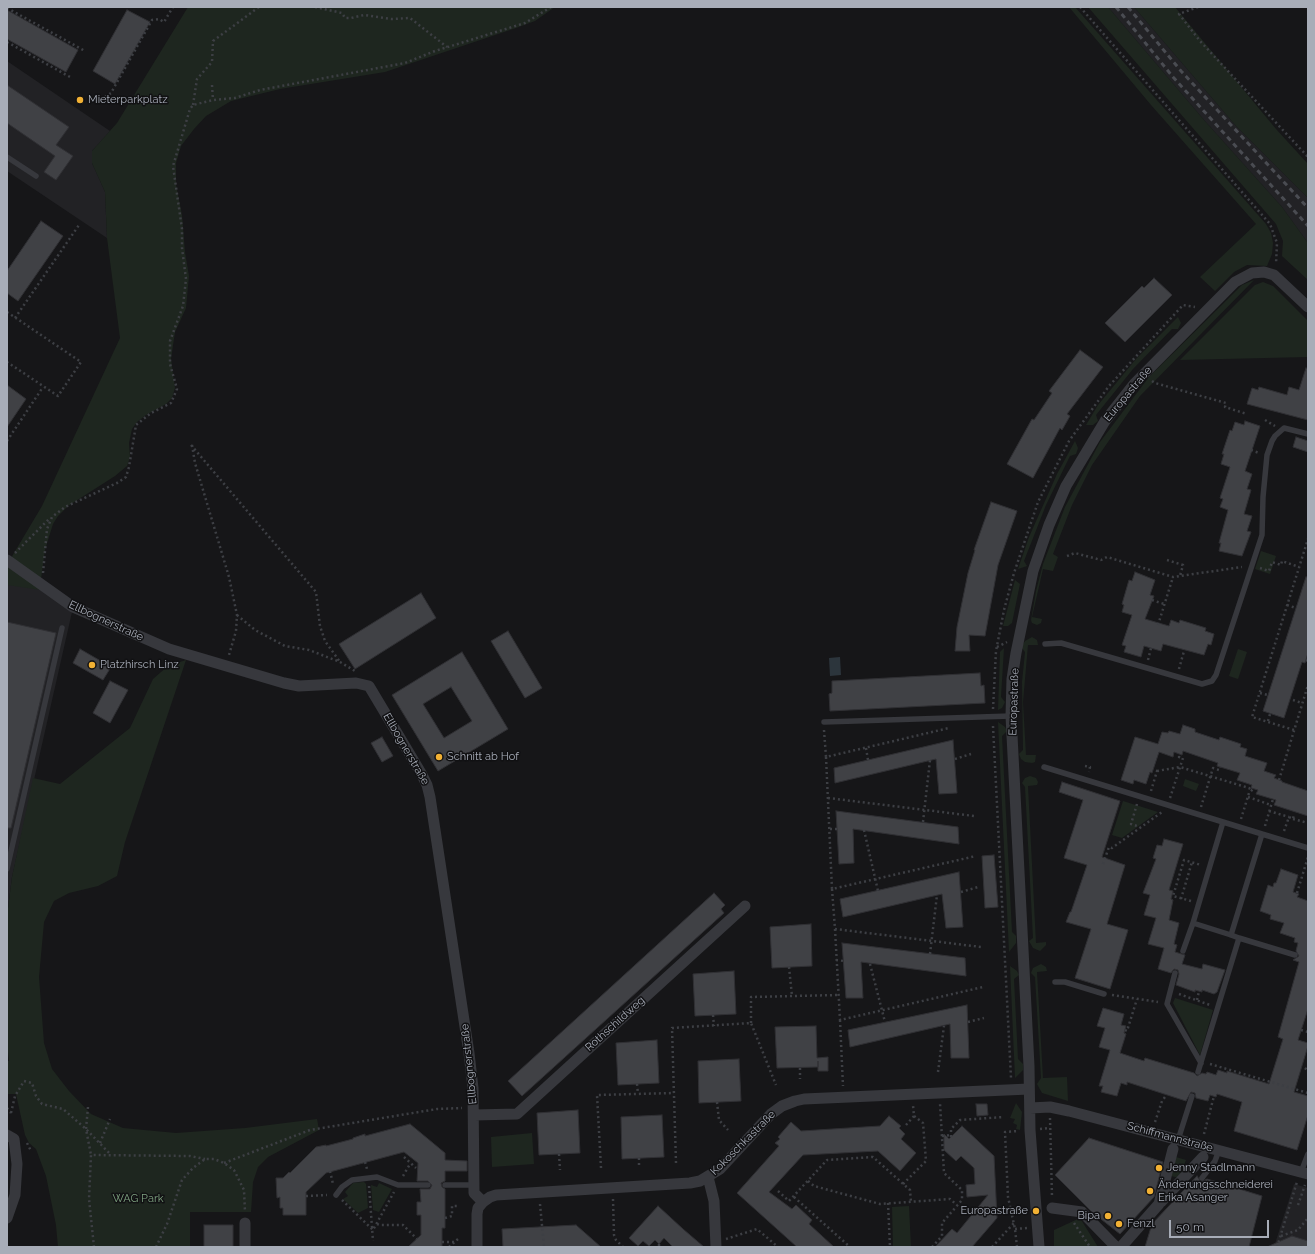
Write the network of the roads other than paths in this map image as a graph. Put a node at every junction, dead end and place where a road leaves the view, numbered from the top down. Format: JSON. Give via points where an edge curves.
{"nodes":[{"id":1,"x":7,"y":157,"type":"edge"},
{"id":2,"x":36,"y":176,"type":"dead end"},
{"id":3,"x":1308,"y":307,"type":"edge"},
{"id":4,"x":1308,"y":434,"type":"edge"},
{"id":5,"x":7,"y":560,"type":"edge"},
{"id":6,"x":62,"y":628,"type":"dead end"},
{"id":7,"x":1045,"y":644,"type":"dead end"},
{"id":8,"x":1011,"y":716,"type":"junction"},
{"id":9,"x":824,"y":722,"type":"road end"},
{"id":10,"x":1044,"y":767,"type":"dead end"},
{"id":11,"x":1223,"y":822,"type":"junction"},
{"id":12,"x":1262,"y":834,"type":"junction"},
{"id":13,"x":1308,"y":848,"type":"edge"},
{"id":14,"x":7,"y":869,"type":"edge"},
{"id":15,"x":745,"y":906,"type":"dead end"},
{"id":16,"x":1193,"y":923,"type":"junction"},
{"id":17,"x":1231,"y":935,"type":"junction"},
{"id":18,"x":1239,"y":938,"type":"junction"},
{"id":19,"x":1183,"y":951,"type":"dead end"},
{"id":20,"x":1295,"y":955,"type":"dead end"},
{"id":21,"x":1175,"y":973,"type":"dead end"},
{"id":22,"x":1055,"y":982,"type":"dead end"},
{"id":23,"x":1104,"y":994,"type":"road end"},
{"id":24,"x":1202,"y":1062,"type":"junction"},
{"id":25,"x":1198,"y":1072,"type":"dead end"},
{"id":26,"x":1029,"y":1089,"type":"junction"},
{"id":27,"x":1192,"y":1096,"type":"dead end"},
{"id":28,"x":1030,"y":1108,"type":"junction"},
{"id":29,"x":474,"y":1111,"type":"junction"},
{"id":30,"x":7,"y":1135,"type":"edge"},
{"id":31,"x":1176,"y":1144,"type":"junction"},
{"id":32,"x":1219,"y":1150,"type":"junction"},
{"id":33,"x":1308,"y":1154,"type":"edge"},
{"id":34,"x":1203,"y":1157,"type":"dead end"},
{"id":35,"x":708,"y":1177,"type":"junction"},
{"id":36,"x":1202,"y":1178,"type":"dead end"},
{"id":37,"x":1303,"y":1178,"type":"edge"},
{"id":38,"x":428,"y":1185,"type":"dead end"},
{"id":39,"x":445,"y":1185,"type":"dead end"},
{"id":40,"x":474,"y":1185,"type":"junction"},
{"id":41,"x":336,"y":1195,"type":"road end"},
{"id":42,"x":483,"y":1202,"type":"junction"},
{"id":43,"x":1159,"y":1204,"type":"junction"},
{"id":44,"x":1052,"y":1208,"type":"road end"},
{"id":45,"x":7,"y":1218,"type":"edge"},
{"id":46,"x":245,"y":1223,"type":"road end"},
{"id":47,"x":716,"y":1245,"type":"edge"},
{"id":48,"x":245,"y":1247,"type":"edge"},
{"id":49,"x":477,"y":1247,"type":"edge"},
{"id":50,"x":1039,"y":1247,"type":"edge"},
{"id":51,"x":1116,"y":1247,"type":"edge"},
{"id":52,"x":1121,"y":1247,"type":"edge"}],
"edges":[{"from":1,"to":2,"type":"lane"},
{"from":3,"to":8,"type":"street","name":"Europastraße","via":[[1274,275],[1264,272],[1252,273],[1235,282],[1119,402],[1092,440],[1066,486],[1049,525],[1027,597],[1012,679]]},
{"from":4,"to":7,"type":"lane","via":[[1284,428],[1272,441],[1267,455],[1262,535],[1216,675],[1208,683],[1202,684],[1061,643]]},
{"from":5,"to":29,"type":"street","name":"Ellbognerstraße","via":[[73,607],[169,649],[299,686],[369,686],[428,785],[469,1053]]},
{"from":6,"to":14,"type":"lane"},
{"from":8,"to":9,"type":"lane"},
{"from":8,"to":26,"type":"street","name":"Europastraße"},
{"from":10,"to":11,"type":"lane"},
{"from":11,"to":12,"type":"lane"},
{"from":11,"to":16,"type":"lane"},
{"from":12,"to":13,"type":"lane"},
{"from":12,"to":17,"type":"lane"},
{"from":15,"to":29,"type":"street","name":"Rothschildweg","via":[[517,1114]]},
{"from":16,"to":17,"type":"lane"},
{"from":16,"to":19,"type":"lane"},
{"from":17,"to":18,"type":"lane"},
{"from":18,"to":20,"type":"lane"},
{"from":18,"to":24,"type":"lane"},
{"from":21,"to":24,"type":"lane","via":[[1167,1004]]},
{"from":22,"to":23,"type":"lane","via":[[1065,982]]},
{"from":24,"to":25,"type":"lane"},
{"from":26,"to":28,"type":"street","name":"Europastraße"},
{"from":26,"to":35,"type":"street","name":"Kokoschkastraße","via":[[804,1099],[782,1106],[761,1123],[720,1169]]},
{"from":27,"to":31,"type":"lane"},
{"from":28,"to":31,"type":"street","name":"Schiffmannstraße","via":[[1050,1107],[1069,1111]]},
{"from":28,"to":50,"type":"street","name":"Europastraße"},
{"from":29,"to":40,"type":"street","name":"Ellbognerstraße"},
{"from":30,"to":45,"type":"street","via":[[14,1139],[17,1164],[15,1195]]},
{"from":31,"to":32,"type":"street","name":"Schiffmannstraße"},
{"from":31,"to":43,"type":"street"},
{"from":32,"to":36,"type":"lane","via":[[1215,1161]]},
{"from":32,"to":37,"type":"street","name":"Schiffmannstraße"},
{"from":33,"to":37,"type":"lane"},
{"from":34,"to":43,"type":"street"},
{"from":35,"to":42,"type":"street","name":"Kokoschkastraße","via":[[690,1183],[496,1195]]},
{"from":35,"to":47,"type":"street","via":[[714,1201]]},
{"from":38,"to":41,"type":"lane","via":[[398,1185],[377,1177],[352,1180]]},
{"from":39,"to":40,"type":"lane"},
{"from":40,"to":42,"type":"street","name":"Ellbognerstraße","via":[[474,1192]]},
{"from":42,"to":49,"type":"street","via":[[477,1214]]},
{"from":43,"to":52,"type":"street"},
{"from":44,"to":51,"type":"street","via":[[1082,1212]]},
{"from":46,"to":48,"type":"street"}]}
